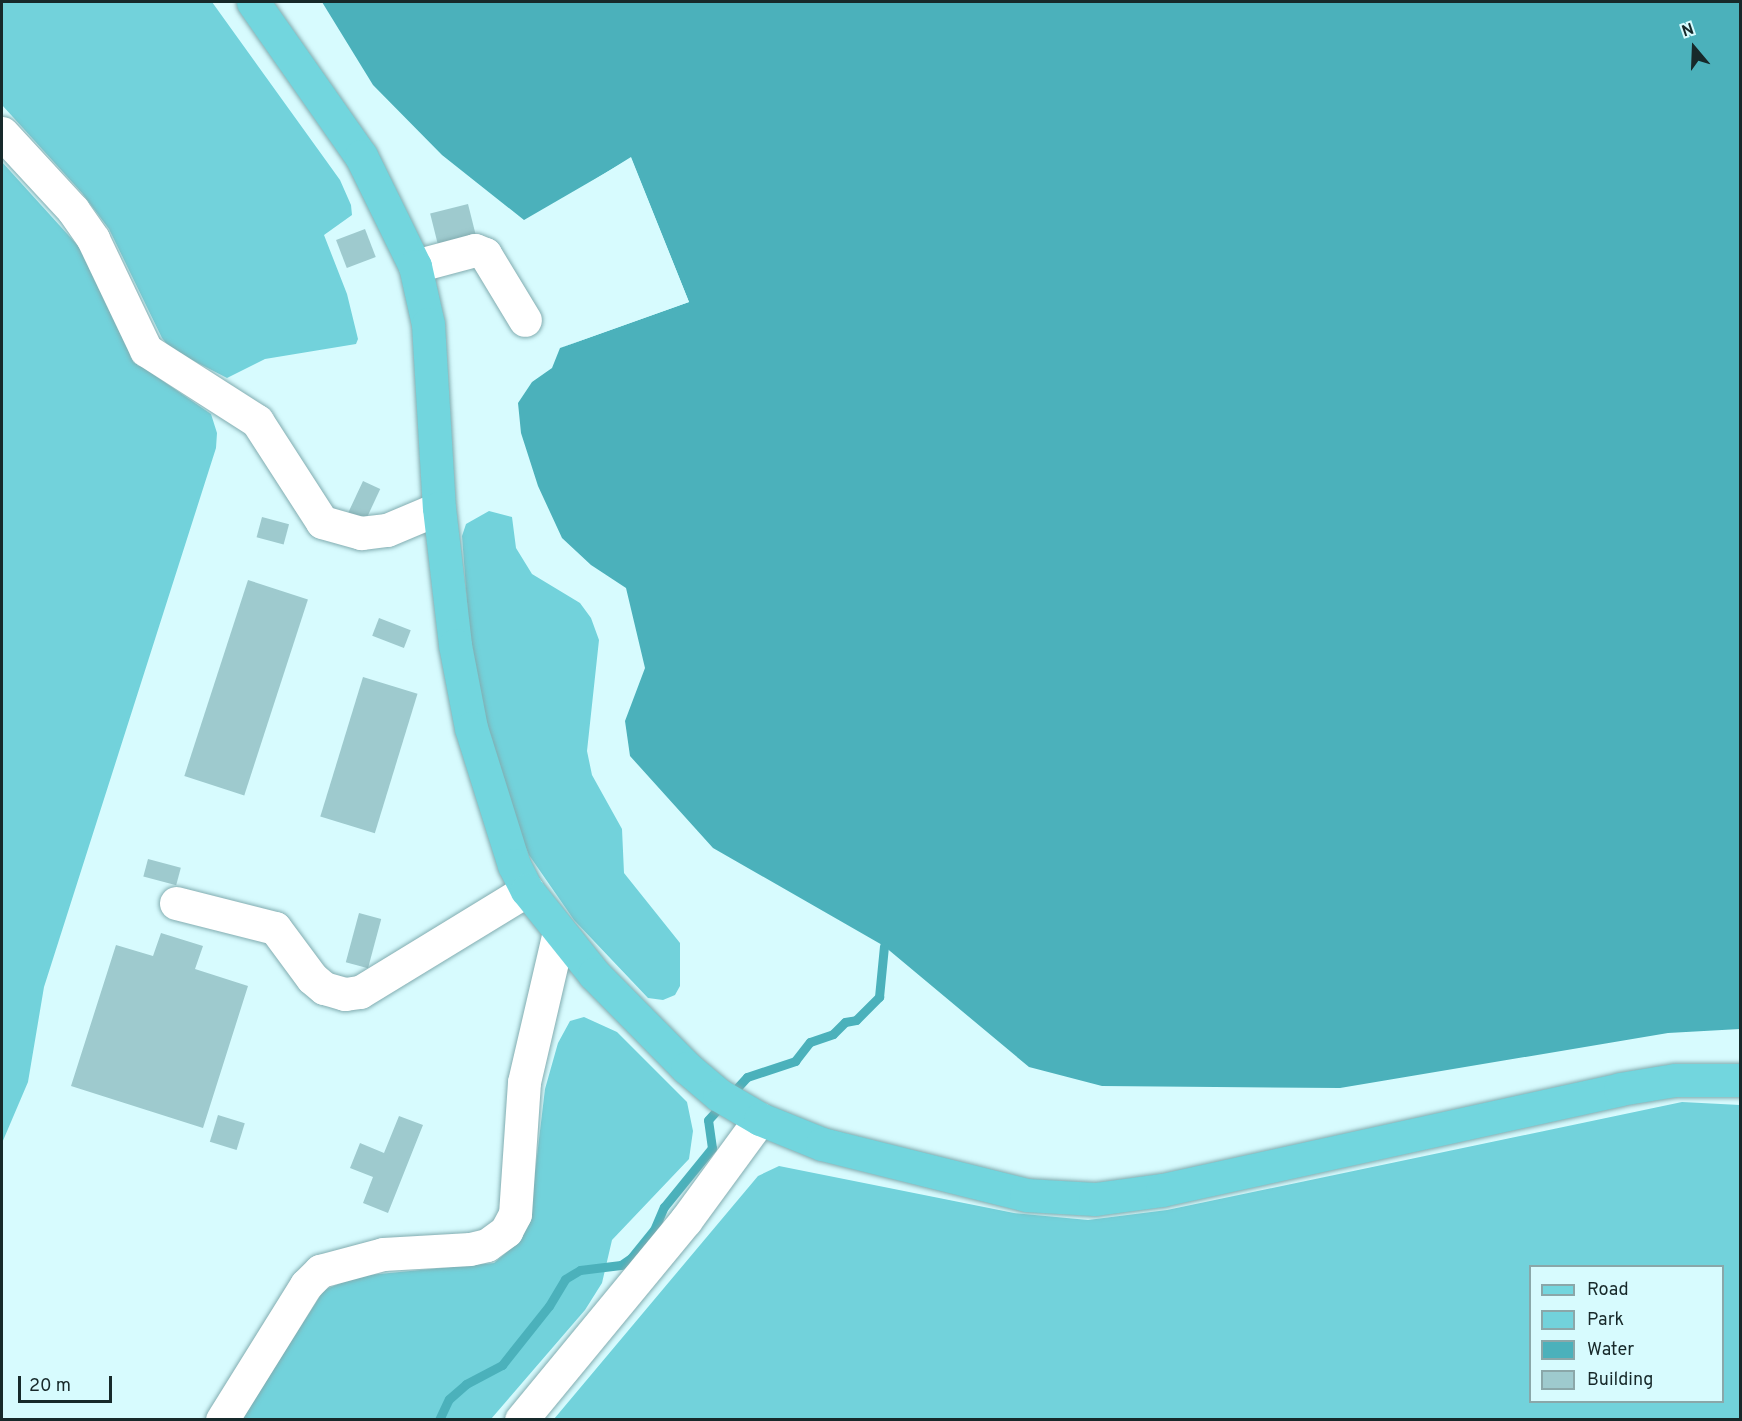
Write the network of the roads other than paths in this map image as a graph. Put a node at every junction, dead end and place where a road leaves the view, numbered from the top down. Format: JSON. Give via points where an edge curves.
{"nodes":[{"id":1,"x":253,"y":2,"type":"edge"},
{"id":2,"x":2,"y":133,"type":"edge"},
{"id":3,"x":415,"y":266,"type":"junction"},
{"id":4,"x":525,"y":320,"type":"dead end"},
{"id":5,"x":439,"y":508,"type":"junction"},
{"id":6,"x":527,"y":890,"type":"junction"},
{"id":7,"x":176,"y":903,"type":"dead end"},
{"id":8,"x":559,"y":932,"type":"junction"},
{"id":9,"x":1740,"y":1080,"type":"edge"},
{"id":10,"x":760,"y":1119,"type":"junction"},
{"id":11,"x":222,"y":1419,"type":"edge"},
{"id":12,"x":521,"y":1419,"type":"edge"}],
"edges":[{"from":1,"to":3,"type":"main road","via":[[361,156]]},
{"from":2,"to":5,"type":"street","via":[[73,210],[93,239],[146,350],[256,421],[322,522],[361,533],[387,530]]},
{"from":3,"to":4,"type":"street","via":[[475,250],[485,254]]},
{"from":3,"to":5,"type":"main road","via":[[428,324]]},
{"from":5,"to":6,"type":"main road","via":[[455,645],[471,728],[503,835]]},
{"from":6,"to":7,"type":"street","via":[[360,992],[345,994],[324,988],[312,978],[275,928]]},
{"from":6,"to":8,"type":"main road"},
{"from":8,"to":10,"type":"main road","via":[[629,1012],[687,1068],[719,1095]]},
{"from":8,"to":11,"type":"street","via":[[524,1082],[515,1214],[506,1231],[487,1245],[470,1249],[383,1254],[320,1271],[306,1285]]},
{"from":9,"to":10,"type":"main road","via":[[1675,1080],[1620,1089],[1162,1190],[1095,1199],[1026,1195],[958,1180],[822,1144]]},
{"from":10,"to":12,"type":"street","via":[[686,1220]]}]}
